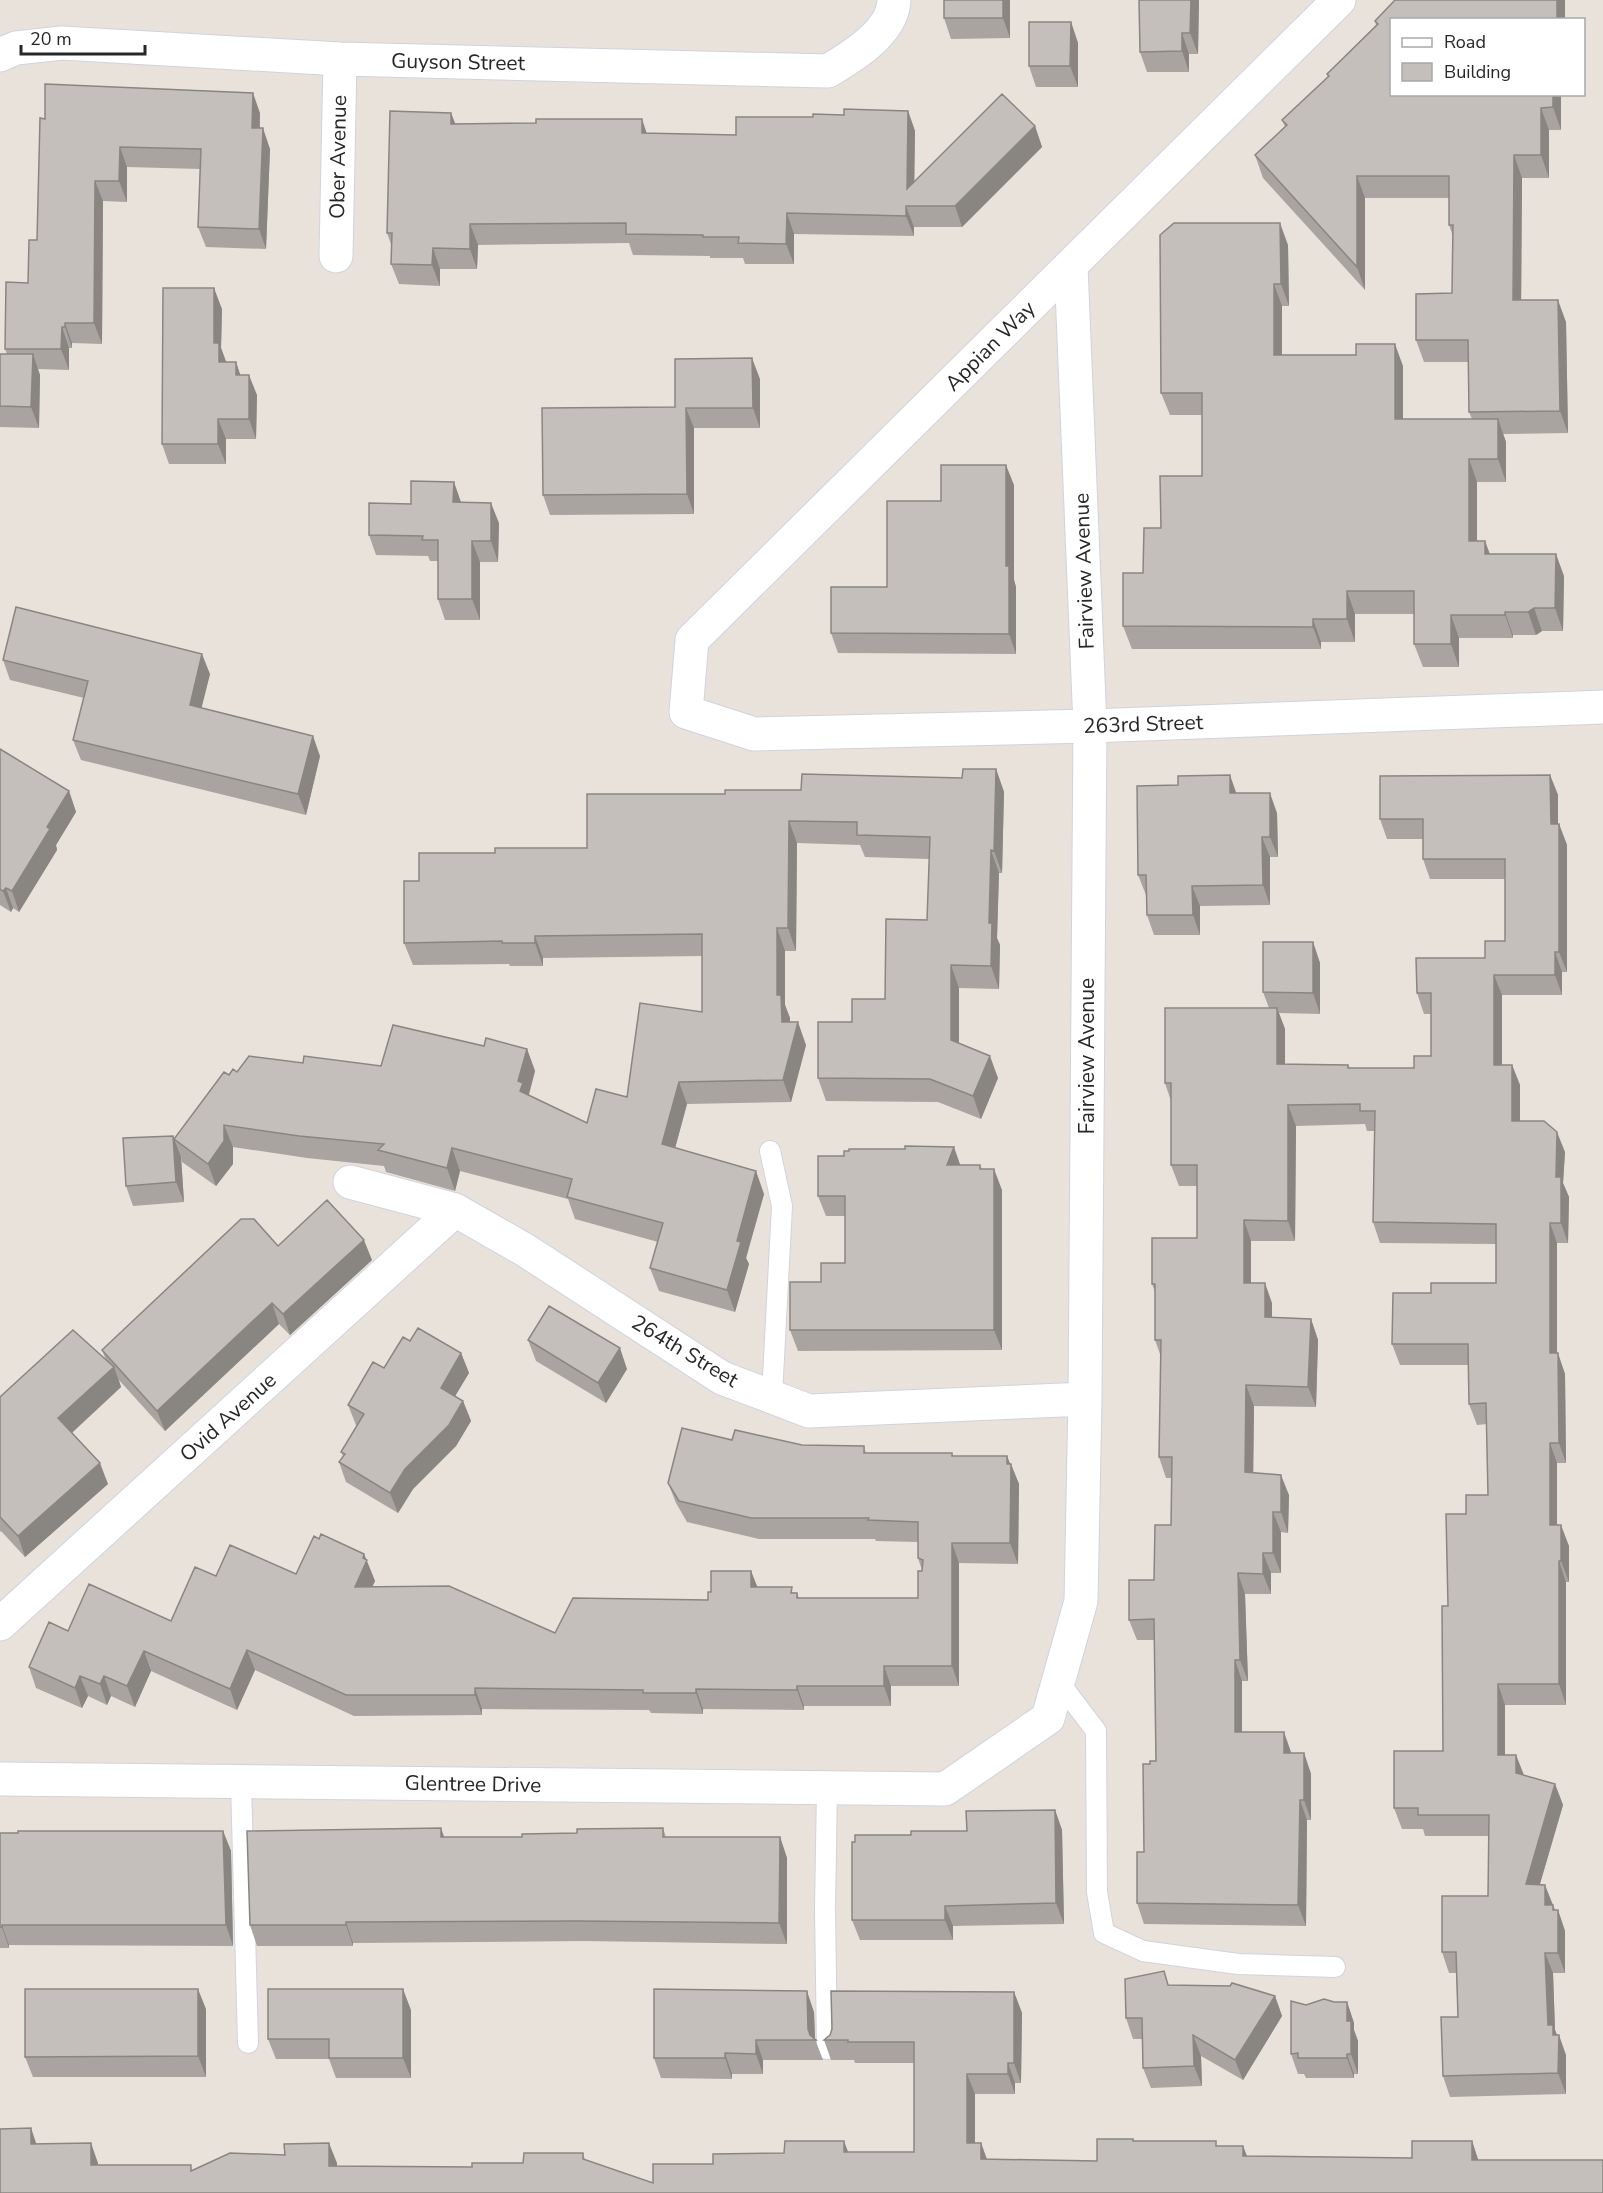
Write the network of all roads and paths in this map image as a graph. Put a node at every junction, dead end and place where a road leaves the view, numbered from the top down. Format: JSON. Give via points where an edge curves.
{"nodes":[{"id":1,"x":1339,"y":0,"type":"edge"},
{"id":2,"x":894,"y":6,"type":"edge"},
{"id":3,"x":0,"y":55,"type":"edge"},
{"id":4,"x":339,"y":59,"type":"junction"},
{"id":5,"x":336,"y":256,"type":"dead end"},
{"id":6,"x":1071,"y":266,"type":"junction"},
{"id":7,"x":1603,"y":707,"type":"edge"},
{"id":8,"x":686,"y":712,"type":"joint"},
{"id":9,"x":1090,"y":726,"type":"junction"},
{"id":10,"x":770,"y":1151,"type":"dead end"},
{"id":11,"x":350,"y":1182,"type":"dead end"},
{"id":12,"x":455,"y":1210,"type":"junction"},
{"id":13,"x":772,"y":1396,"type":"junction"},
{"id":14,"x":1084,"y":1399,"type":"junction"},
{"id":15,"x":0,"y":1624,"type":"edge"},
{"id":16,"x":1058,"y":1681,"type":"junction"},
{"id":17,"x":0,"y":1779,"type":"edge"},
{"id":18,"x":241,"y":1782,"type":"junction"},
{"id":19,"x":827,"y":1788,"type":"junction"},
{"id":20,"x":945,"y":1790,"type":"joint"},
{"id":21,"x":1335,"y":1967,"type":"dead end"},
{"id":22,"x":248,"y":2043,"type":"dead end"},
{"id":23,"x":827,"y":2049,"type":"edge"}],
"edges":[{"from":1,"to":6,"type":"street","name":"Appian Way"},
{"from":2,"to":4,"type":"street","name":"Guyson Street","via":[[867,47],[828,71]]},
{"from":3,"to":4,"type":"street","name":"Guyson Street","via":[[16,48],[62,43]]},
{"from":4,"to":5,"type":"street","name":"Ober Avenue"},
{"from":6,"to":8,"type":"street","name":"Appian Way","via":[[692,640]]},
{"from":6,"to":9,"type":"street","name":"Fairview Avenue"},
{"from":7,"to":9,"type":"street","name":"263rd Street"},
{"from":8,"to":9,"type":"street","name":"263rd Street","via":[[754,734]]},
{"from":9,"to":14,"type":"street","name":"Fairview Avenue"},
{"from":10,"to":13,"type":"lane","via":[[782,1206]]},
{"from":11,"to":12,"type":"street","name":"264th Street"},
{"from":12,"to":13,"type":"street","name":"264th Street","via":[[525,1250],[722,1378]]},
{"from":12,"to":15,"type":"street","name":"Ovid Avenue"},
{"from":13,"to":14,"type":"street","name":"264th Street","via":[[809,1411]]},
{"from":14,"to":16,"type":"street","name":"Fairview Avenue","via":[[1081,1602]]},
{"from":16,"to":20,"type":"street","name":"Fairview Avenue","via":[[1048,1718]]},
{"from":16,"to":21,"type":"lane","via":[[1096,1731],[1097,1892],[1104,1933],[1143,1951],[1238,1964]]},
{"from":17,"to":18,"type":"street","name":"Glentree Drive"},
{"from":18,"to":19,"type":"street","name":"Glentree Drive"},
{"from":18,"to":22,"type":"lane"},
{"from":19,"to":20,"type":"street","name":"Glentree Drive"},
{"from":19,"to":23,"type":"lane"}]}
